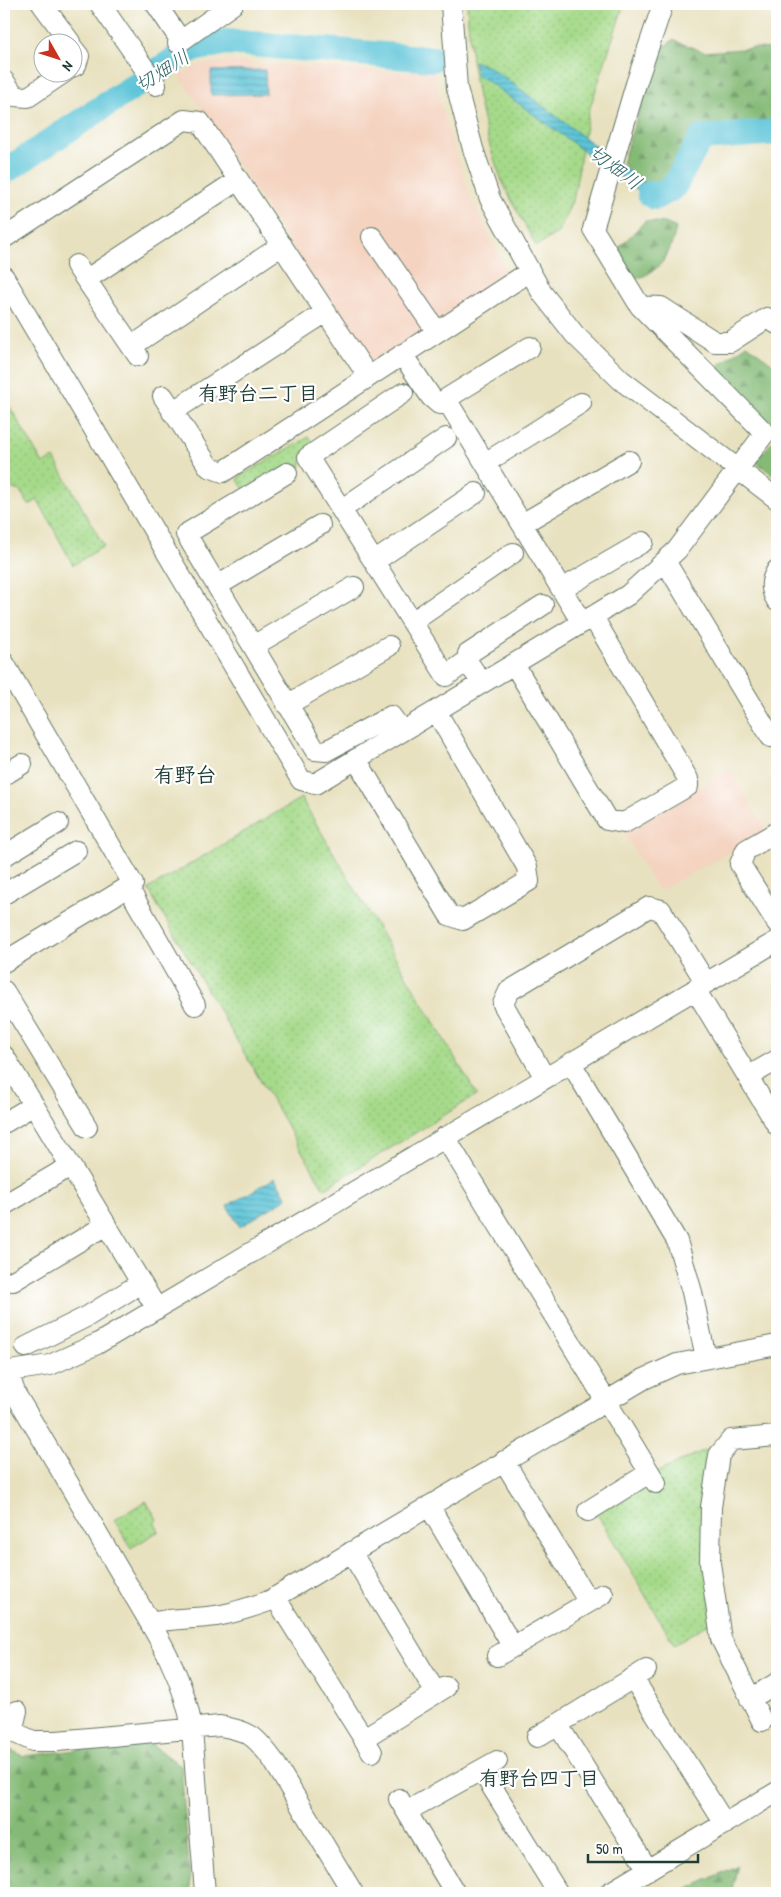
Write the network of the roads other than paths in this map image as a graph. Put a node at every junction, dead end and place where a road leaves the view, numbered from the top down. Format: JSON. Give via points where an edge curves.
{"nodes":[{"id":1,"x":42,"y":4,"type":"edge"},
{"id":2,"x":100,"y":4,"type":"edge"},
{"id":3,"x":156,"y":4,"type":"edge"},
{"id":4,"x":233,"y":4,"type":"edge"},
{"id":5,"x":451,"y":4,"type":"edge"},
{"id":6,"x":664,"y":4,"type":"edge"},
{"id":7,"x":63,"y":32,"type":"edge"},
{"id":8,"x":152,"y":79,"type":"dead end"},
{"id":9,"x":4,"y":81,"type":"edge"},
{"id":10,"x":50,"y":82,"type":"edge"},
{"id":11,"x":238,"y":180,"type":"junction"},
{"id":12,"x":4,"y":238,"type":"edge"},
{"id":13,"x":372,"y":238,"type":"dead end"},
{"id":14,"x":282,"y":245,"type":"junction"},
{"id":15,"x":529,"y":272,"type":"junction"},
{"id":16,"x":4,"y":277,"type":"edge"},
{"id":17,"x":640,"y":306,"type":"junction"},
{"id":18,"x":326,"y":312,"type":"junction"},
{"id":19,"x":777,"y":324,"type":"edge"},
{"id":20,"x":437,"y":332,"type":"junction"},
{"id":21,"x":530,"y":347,"type":"dead end"},
{"id":22,"x":402,"y":354,"type":"junction"},
{"id":23,"x":368,"y":376,"type":"junction"},
{"id":24,"x":403,"y":393,"type":"dead end"},
{"id":25,"x":448,"y":403,"type":"junction"},
{"id":26,"x":582,"y":403,"type":"dead end"},
{"id":27,"x":446,"y":438,"type":"dead end"},
{"id":28,"x":629,"y":461,"type":"dead end"},
{"id":29,"x":485,"y":463,"type":"junction"},
{"id":30,"x":737,"y":468,"type":"junction"},
{"id":31,"x":287,"y":473,"type":"dead end"},
{"id":32,"x":476,"y":493,"type":"dead end"},
{"id":33,"x":777,"y":499,"type":"edge"},
{"id":34,"x":342,"y":508,"type":"junction"},
{"id":35,"x":522,"y":524,"type":"junction"},
{"id":36,"x":320,"y":525,"type":"dead end"},
{"id":37,"x":642,"y":542,"type":"dead end"},
{"id":38,"x":513,"y":553,"type":"dead end"},
{"id":39,"x":375,"y":561,"type":"junction"},
{"id":40,"x":665,"y":562,"type":"junction"},
{"id":41,"x":777,"y":570,"type":"edge"},
{"id":42,"x":217,"y":586,"type":"junction"},
{"id":43,"x":354,"y":587,"type":"dead end"},
{"id":44,"x":562,"y":589,"type":"junction"},
{"id":45,"x":777,"y":601,"type":"edge"},
{"id":46,"x":543,"y":605,"type":"dead end"},
{"id":47,"x":588,"y":620,"type":"junction"},
{"id":48,"x":412,"y":622,"type":"junction"},
{"id":49,"x":253,"y":646,"type":"junction"},
{"id":50,"x":389,"y":646,"type":"dead end"},
{"id":51,"x":467,"y":661,"type":"junction"},
{"id":52,"x":4,"y":663,"type":"edge"},
{"id":53,"x":514,"y":664,"type":"junction"},
{"id":54,"x":482,"y":683,"type":"junction"},
{"id":55,"x":287,"y":705,"type":"junction"},
{"id":56,"x":436,"y":711,"type":"junction"},
{"id":57,"x":402,"y":732,"type":"junction"},
{"id":58,"x":769,"y":739,"type":"edge"},
{"id":59,"x":356,"y":759,"type":"junction"},
{"id":60,"x":22,"y":764,"type":"dead end"},
{"id":61,"x":4,"y":775,"type":"edge"},
{"id":62,"x":58,"y":823,"type":"dead end"},
{"id":63,"x":777,"y":832,"type":"edge"},
{"id":64,"x":76,"y":851,"type":"dead end"},
{"id":65,"x":4,"y":856,"type":"edge"},
{"id":66,"x":128,"y":887,"type":"junction"},
{"id":67,"x":4,"y":894,"type":"edge"},
{"id":68,"x":777,"y":923,"type":"edge"},
{"id":69,"x":777,"y":941,"type":"edge"},
{"id":70,"x":4,"y":962,"type":"edge"},
{"id":71,"x":700,"y":986,"type":"junction"},
{"id":72,"x":4,"y":991,"type":"edge"},
{"id":73,"x":194,"y":1005,"type":"dead end"},
{"id":74,"x":4,"y":1056,"type":"edge"},
{"id":75,"x":777,"y":1060,"type":"edge"},
{"id":76,"x":571,"y":1063,"type":"junction"},
{"id":77,"x":749,"y":1076,"type":"junction"},
{"id":78,"x":545,"y":1078,"type":"junction"},
{"id":79,"x":34,"y":1105,"type":"junction"},
{"id":80,"x":4,"y":1123,"type":"edge"},
{"id":81,"x":777,"y":1125,"type":"edge"},
{"id":82,"x":87,"y":1128,"type":"dead end"},
{"id":83,"x":445,"y":1136,"type":"junction"},
{"id":84,"x":70,"y":1166,"type":"junction"},
{"id":85,"x":4,"y":1205,"type":"edge"},
{"id":86,"x":106,"y":1225,"type":"junction"},
{"id":87,"x":13,"y":1281,"type":"dead end"},
{"id":88,"x":141,"y":1282,"type":"junction"},
{"id":89,"x":157,"y":1309,"type":"junction"},
{"id":90,"x":777,"y":1345,"type":"edge"},
{"id":91,"x":26,"y":1347,"type":"dead end"},
{"id":92,"x":706,"y":1358,"type":"junction"},
{"id":93,"x":6,"y":1372,"type":"edge"},
{"id":94,"x":606,"y":1401,"type":"junction"},
{"id":95,"x":777,"y":1436,"type":"edge"},
{"id":96,"x":504,"y":1461,"type":"junction"},
{"id":97,"x":429,"y":1506,"type":"junction"},
{"id":98,"x":588,"y":1510,"type":"dead end"},
{"id":99,"x":352,"y":1552,"type":"junction"},
{"id":100,"x":276,"y":1597,"type":"junction"},
{"id":101,"x":150,"y":1623,"type":"junction"},
{"id":102,"x":777,"y":1683,"type":"edge"},
{"id":103,"x":750,"y":1699,"type":"junction"},
{"id":104,"x":17,"y":1711,"type":"dead end"},
{"id":105,"x":762,"y":1722,"type":"dead end"},
{"id":106,"x":558,"y":1725,"type":"junction"},
{"id":107,"x":192,"y":1729,"type":"junction"},
{"id":108,"x":8,"y":1730,"type":"edge"},
{"id":109,"x":538,"y":1737,"type":"dead end"},
{"id":110,"x":777,"y":1792,"type":"edge"},
{"id":111,"x":724,"y":1824,"type":"junction"},
{"id":112,"x":648,"y":1870,"type":"junction"},
{"id":113,"x":205,"y":1893,"type":"edge"},
{"id":114,"x":353,"y":1893,"type":"edge"},
{"id":115,"x":455,"y":1893,"type":"edge"},
{"id":116,"x":558,"y":1893,"type":"edge"},
{"id":117,"x":609,"y":1893,"type":"edge"}],
"edges":[{"from":1,"to":7,"type":"street"},
{"from":2,"to":8,"type":"street"},
{"from":3,"to":4,"type":"street","via":[[180,42]]},
{"from":5,"to":15,"type":"street","via":[[458,88],[470,140],[490,199]]},
{"from":6,"to":17,"type":"street","via":[[636,84],[593,229]]},
{"from":9,"to":10,"type":"street","via":[[15,96],[28,96]]},
{"from":11,"to":12,"type":"street","via":[[200,122],[184,120]]},
{"from":11,"to":14,"type":"street"},
{"from":11,"to":14,"type":"street","via":[[81,272],[135,352]]},
{"from":13,"to":20,"type":"street"},
{"from":14,"to":18,"type":"street"},
{"from":15,"to":20,"type":"street"},
{"from":15,"to":30,"type":"street","via":[[564,322],[621,380]]},
{"from":16,"to":59,"type":"street","via":[[301,780],[315,784]]},
{"from":17,"to":19,"type":"street","via":[[661,307],[715,342],[730,342],[767,318]]},
{"from":17,"to":30,"type":"street","via":[[764,433]]},
{"from":18,"to":23,"type":"street"},
{"from":18,"to":23,"type":"street","via":[[168,404],[208,467],[223,472]]},
{"from":20,"to":22,"type":"street"},
{"from":21,"to":25,"type":"street","via":[[446,399]]},
{"from":22,"to":23,"type":"street"},
{"from":22,"to":25,"type":"street","via":[[431,397],[439,404]]},
{"from":24,"to":34,"type":"street","via":[[308,457]]},
{"from":25,"to":29,"type":"street"},
{"from":26,"to":29,"type":"street"},
{"from":27,"to":34,"type":"street"},
{"from":28,"to":35,"type":"street"},
{"from":29,"to":35,"type":"street"},
{"from":30,"to":33,"type":"street"},
{"from":30,"to":40,"type":"street"},
{"from":31,"to":42,"type":"street","via":[[186,534]]},
{"from":32,"to":39,"type":"street"},
{"from":34,"to":39,"type":"street"},
{"from":35,"to":44,"type":"street"},
{"from":36,"to":42,"type":"street"},
{"from":37,"to":44,"type":"street"},
{"from":38,"to":48,"type":"street"},
{"from":39,"to":48,"type":"street"},
{"from":40,"to":47,"type":"street","via":[[628,595]]},
{"from":40,"to":58,"type":"street"},
{"from":41,"to":45,"type":"street","via":[[771,579],[772,593]]},
{"from":42,"to":49,"type":"street"},
{"from":43,"to":49,"type":"street"},
{"from":44,"to":47,"type":"street"},
{"from":46,"to":51,"type":"street","via":[[468,654]]},
{"from":47,"to":53,"type":"street"},
{"from":47,"to":53,"type":"street","via":[[688,779],[688,786],[624,823],[607,820]]},
{"from":48,"to":51,"type":"street","via":[[446,676]]},
{"from":49,"to":55,"type":"street"},
{"from":50,"to":55,"type":"street"},
{"from":51,"to":54,"type":"street"},
{"from":52,"to":66,"type":"street","via":[[133,884]]},
{"from":53,"to":54,"type":"street"},
{"from":54,"to":56,"type":"street"},
{"from":55,"to":57,"type":"street","via":[[315,750],[326,751],[391,716]]},
{"from":56,"to":57,"type":"street"},
{"from":56,"to":59,"type":"street","via":[[528,867],[529,881],[463,920],[450,915]]},
{"from":57,"to":59,"type":"street"},
{"from":60,"to":61,"type":"street"},
{"from":62,"to":65,"type":"street"},
{"from":63,"to":68,"type":"street","via":[[746,850],[740,864]]},
{"from":64,"to":67,"type":"street"},
{"from":66,"to":70,"type":"street"},
{"from":66,"to":73,"type":"street"},
{"from":69,"to":71,"type":"street"},
{"from":71,"to":76,"type":"street"},
{"from":71,"to":77,"type":"street"},
{"from":71,"to":78,"type":"street","via":[[661,910],[649,907],[508,991],[504,1004]]},
{"from":72,"to":82,"type":"street"},
{"from":74,"to":79,"type":"street"},
{"from":75,"to":77,"type":"street"},
{"from":76,"to":78,"type":"street"},
{"from":76,"to":92,"type":"street","via":[[677,1241]]},
{"from":77,"to":81,"type":"street"},
{"from":78,"to":83,"type":"street"},
{"from":79,"to":80,"type":"street"},
{"from":79,"to":84,"type":"street"},
{"from":83,"to":89,"type":"street"},
{"from":83,"to":94,"type":"street"},
{"from":84,"to":85,"type":"street"},
{"from":84,"to":86,"type":"street"},
{"from":86,"to":87,"type":"street"},
{"from":86,"to":88,"type":"street"},
{"from":88,"to":89,"type":"street"},
{"from":88,"to":91,"type":"street","via":[[88,1316]]},
{"from":89,"to":93,"type":"street","via":[[73,1356],[50,1365]]},
{"from":90,"to":92,"type":"street"},
{"from":92,"to":94,"type":"street","via":[[676,1364],[644,1378]]},
{"from":93,"to":101,"type":"street"},
{"from":94,"to":96,"type":"street"},
{"from":94,"to":98,"type":"street","via":[[652,1478]]},
{"from":95,"to":103,"type":"street","via":[[731,1440],[719,1455],[711,1507],[710,1563],[721,1640]]},
{"from":96,"to":97,"type":"street"},
{"from":96,"to":97,"type":"street","via":[[595,1597],[505,1651]]},
{"from":97,"to":99,"type":"street"},
{"from":99,"to":100,"type":"street"},
{"from":99,"to":100,"type":"street","via":[[442,1689],[368,1745]]},
{"from":100,"to":101,"type":"street","via":[[246,1610]]},
{"from":101,"to":107,"type":"street","via":[[179,1679]]},
{"from":102,"to":103,"type":"street"},
{"from":103,"to":105,"type":"street"},
{"from":104,"to":108,"type":"street"},
{"from":106,"to":109,"type":"street"},
{"from":106,"to":111,"type":"street","via":[[640,1674]]},
{"from":106,"to":112,"type":"street"},
{"from":107,"to":108,"type":"street","via":[[57,1741],[33,1741]]},
{"from":107,"to":113,"type":"street"},
{"from":107,"to":114,"type":"street","via":[[220,1726],[243,1730],[259,1742]]},
{"from":110,"to":111,"type":"street"},
{"from":111,"to":112,"type":"street"},
{"from":112,"to":117,"type":"street"},
{"from":115,"to":116,"type":"street","via":[[403,1805],[489,1766]]}]}
